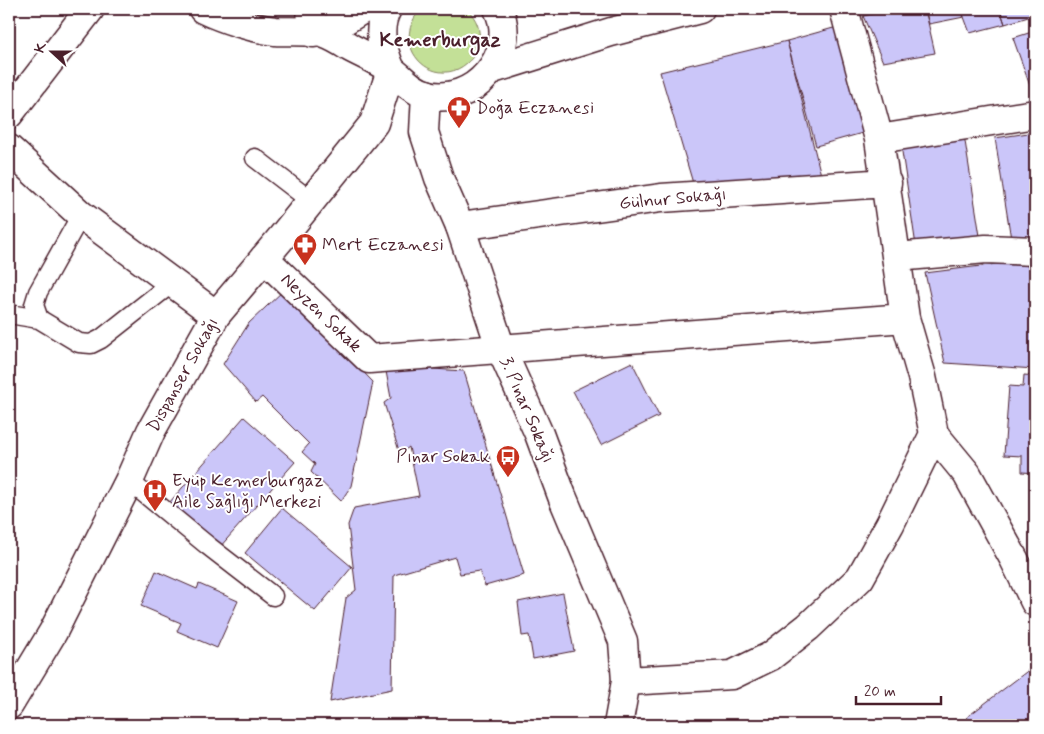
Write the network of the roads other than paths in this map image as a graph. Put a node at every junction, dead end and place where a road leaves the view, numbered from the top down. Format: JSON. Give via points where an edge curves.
{"nodes":[{"id":1,"x":90,"y":9,"type":"edge"},
{"id":2,"x":203,"y":9,"type":"edge"},
{"id":3,"x":363,"y":9,"type":"edge"},
{"id":4,"x":387,"y":9,"type":"edge"},
{"id":5,"x":498,"y":9,"type":"edge"},
{"id":6,"x":621,"y":9,"type":"edge"},
{"id":7,"x":844,"y":9,"type":"edge"},
{"id":8,"x":692,"y":11,"type":"edge"},
{"id":9,"x":316,"y":25,"type":"edge"},
{"id":10,"x":493,"y":69,"type":"junction"},
{"id":11,"x":391,"y":70,"type":"junction"},
{"id":12,"x":426,"y":94,"type":"junction"},
{"id":13,"x":9,"y":114,"type":"edge"},
{"id":14,"x":1035,"y":114,"type":"edge"},
{"id":15,"x":879,"y":139,"type":"junction"},
{"id":16,"x":9,"y":149,"type":"edge"},
{"id":17,"x":254,"y":158,"type":"dead end"},
{"id":18,"x":887,"y":183,"type":"junction"},
{"id":19,"x":311,"y":201,"type":"junction"},
{"id":20,"x":81,"y":216,"type":"junction"},
{"id":21,"x":460,"y":226,"type":"junction"},
{"id":22,"x":1035,"y":251,"type":"edge"},
{"id":23,"x":897,"y":257,"type":"junction"},
{"id":24,"x":264,"y":258,"type":"junction"},
{"id":25,"x":172,"y":283,"type":"junction"},
{"id":26,"x":9,"y":314,"type":"edge"},
{"id":27,"x":216,"y":314,"type":"junction"},
{"id":28,"x":905,"y":318,"type":"junction"},
{"id":29,"x":39,"y":319,"type":"junction"},
{"id":30,"x":501,"y":350,"type":"junction"},
{"id":31,"x":934,"y":434,"type":"junction"},
{"id":32,"x":129,"y":482,"type":"junction"},
{"id":33,"x":273,"y":596,"type":"dead end"},
{"id":34,"x":1035,"y":602,"type":"edge"},
{"id":35,"x":626,"y":681,"type":"junction"},
{"id":36,"x":9,"y":705,"type":"edge"},
{"id":37,"x":618,"y":725,"type":"edge"}],
"edges":[{"from":1,"to":13,"type":"street"},
{"from":2,"to":9,"type":"street","via":[[222,18],[274,31]]},
{"from":3,"to":9,"type":"street"},
{"from":4,"to":11,"type":"street","via":[[381,30],[383,51]]},
{"from":5,"to":10,"type":"street","via":[[504,33],[501,52]]},
{"from":6,"to":8,"type":"street"},
{"from":7,"to":15,"type":"street"},
{"from":8,"to":10,"type":"street","via":[[611,32]]},
{"from":9,"to":11,"type":"street"},
{"from":10,"to":12,"type":"street","via":[[480,83],[463,92],[445,96]]},
{"from":11,"to":12,"type":"street","via":[[406,85]]},
{"from":11,"to":19,"type":"street","name":"Dispanser Sokağı","via":[[374,123]]},
{"from":12,"to":21,"type":"street","name":"3. Pınar Sokağı","via":[[424,132]]},
{"from":14,"to":15,"type":"street"},
{"from":15,"to":18,"type":"street"},
{"from":16,"to":20,"type":"street"},
{"from":17,"to":19,"type":"lane"},
{"from":18,"to":21,"type":"street","name":"Gülnur Sokağı","via":[[661,198]]},
{"from":18,"to":23,"type":"street"},
{"from":19,"to":24,"type":"street","name":"Dispanser Sokağı"},
{"from":20,"to":25,"type":"street"},
{"from":20,"to":29,"type":"lane","via":[[38,292],[34,305]]},
{"from":21,"to":30,"type":"street","name":"3. Pınar Sokağı"},
{"from":22,"to":23,"type":"street","via":[[986,250]]},
{"from":23,"to":28,"type":"street"},
{"from":24,"to":27,"type":"street","name":"Dispanser Sokağı"},
{"from":24,"to":30,"type":"street","name":"Neyzen Sokak","via":[[369,359]]},
{"from":25,"to":27,"type":"street"},
{"from":25,"to":29,"type":"lane","via":[[91,344],[79,343]]},
{"from":26,"to":29,"type":"lane"},
{"from":27,"to":32,"type":"street","name":"Dispanser Sokağı","via":[[151,431]]},
{"from":28,"to":30,"type":"street","name":"Neyzen Sokak"},
{"from":28,"to":31,"type":"street"},
{"from":30,"to":35,"type":"street","name":"3. Pınar Sokağı","via":[[539,434],[622,641]]},
{"from":31,"to":34,"type":"street","via":[[968,474]]},
{"from":31,"to":35,"type":"street","via":[[860,578],[772,656],[732,675]]},
{"from":32,"to":33,"type":"lane"},
{"from":32,"to":36,"type":"street","name":"Dispanser Sokağı","via":[[53,632]]},
{"from":35,"to":37,"type":"street","name":"3. Pınar Sokağı"}]}
